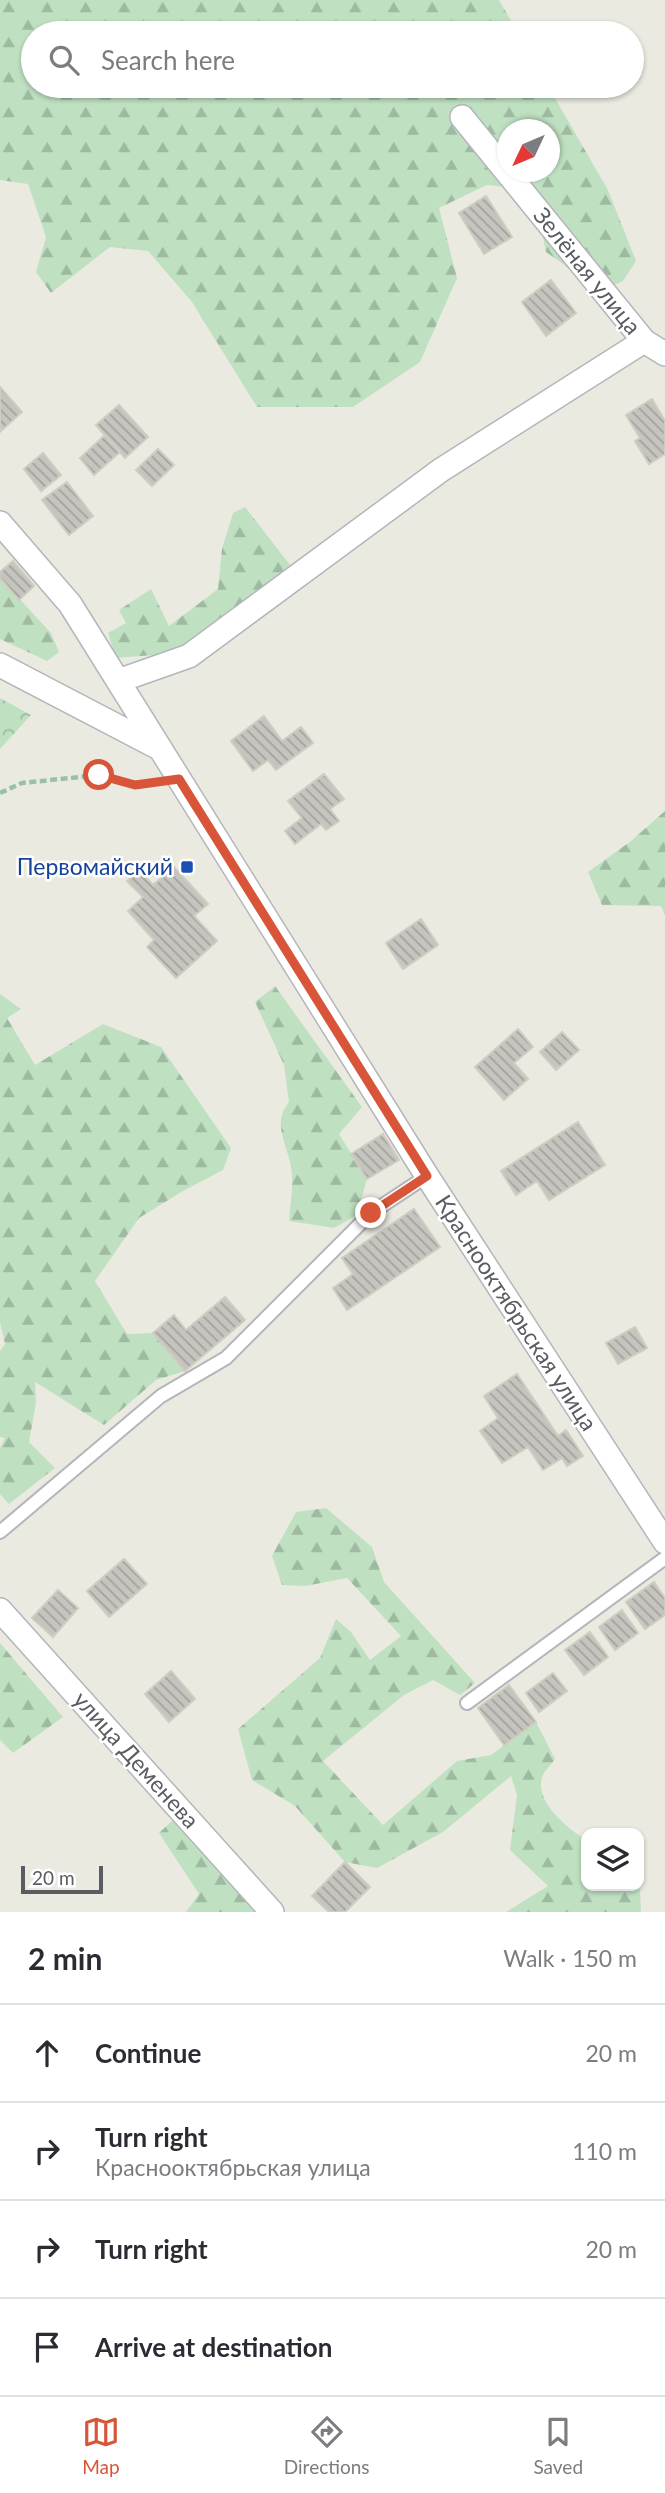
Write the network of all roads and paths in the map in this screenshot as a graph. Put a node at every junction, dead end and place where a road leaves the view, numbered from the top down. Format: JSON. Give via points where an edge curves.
{"nodes":[{"id":1,"x":462,"y":117,"type":"dead end"},
{"id":2,"x":644,"y":341,"type":"junction"},
{"id":3,"x":665,"y":354,"type":"edge"},
{"id":4,"x":0,"y":523,"type":"edge"},
{"id":5,"x":0,"y":665,"type":"edge"},
{"id":6,"x":117,"y":681,"type":"junction"},
{"id":7,"x":159,"y":748,"type":"junction"},
{"id":8,"x":179,"y":779,"type":"junction"},
{"id":9,"x":0,"y":793,"type":"edge"},
{"id":10,"x":427,"y":1176,"type":"junction"},
{"id":11,"x":0,"y":1532,"type":"edge"},
{"id":12,"x":665,"y":1542,"type":"edge"},
{"id":13,"x":665,"y":1558,"type":"edge"},
{"id":14,"x":0,"y":1610,"type":"edge"},
{"id":15,"x":467,"y":1703,"type":"dead end"},
{"id":16,"x":272,"y":1912,"type":"edge"}],
"edges":[{"from":1,"to":2,"type":"street","name":"Зелёная улица"},
{"from":2,"to":3,"type":"street","name":"Зелёная улица"},
{"from":2,"to":6,"type":"street","via":[[441,470],[189,656]]},
{"from":4,"to":6,"type":"street","name":"Краснооктябрьская улица","via":[[71,604]]},
{"from":5,"to":7,"type":"street"},
{"from":6,"to":7,"type":"street","name":"Краснооктябрьская улица"},
{"from":7,"to":8,"type":"street","name":"Краснооктябрьская улица"},
{"from":8,"to":9,"type":"path","via":[[135,785],[99,775],[22,783]]},
{"from":8,"to":10,"type":"street","name":"Краснооктябрьская улица"},
{"from":10,"to":11,"type":"lane","via":[[371,1213],[226,1358],[161,1396]]},
{"from":10,"to":12,"type":"street","name":"Краснооктябрьская улица"},
{"from":13,"to":15,"type":"lane"},
{"from":14,"to":16,"type":"street","name":"улица Деменева"}]}
